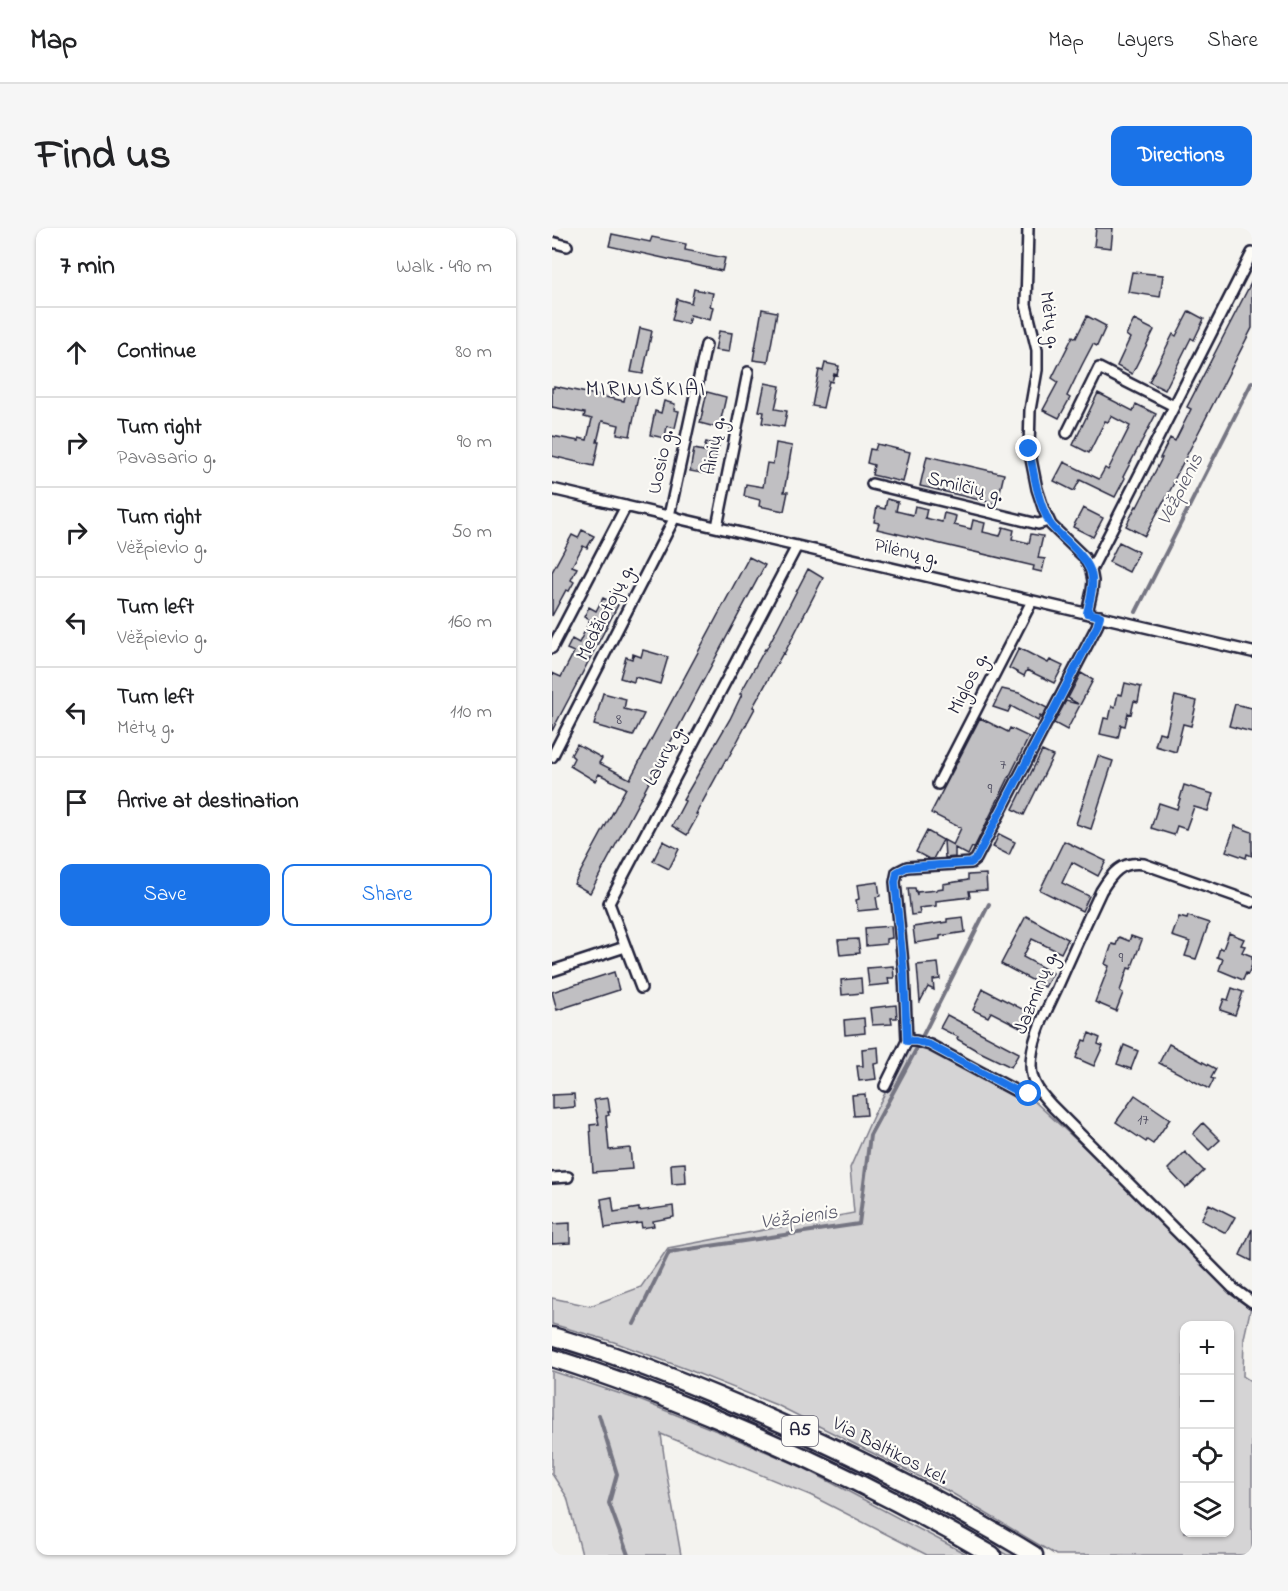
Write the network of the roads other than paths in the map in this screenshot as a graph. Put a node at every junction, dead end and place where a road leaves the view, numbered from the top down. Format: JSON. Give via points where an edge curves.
{"nodes":[{"id":1,"x":1028,"y":228,"type":"edge"},
{"id":2,"x":552,"y":242,"type":"edge"},
{"id":3,"x":567,"y":246,"type":"dead end"},
{"id":4,"x":1252,"y":253,"type":"edge"},
{"id":5,"x":706,"y":345,"type":"dead end"},
{"id":6,"x":748,"y":372,"type":"dead end"},
{"id":7,"x":1174,"y":406,"type":"junction"},
{"id":8,"x":1067,"y":433,"type":"dead end"},
{"id":9,"x":872,"y":484,"type":"dead end"},
{"id":10,"x":552,"y":489,"type":"edge"},
{"id":11,"x":626,"y":506,"type":"junction"},
{"id":12,"x":672,"y":517,"type":"junction"},
{"id":13,"x":1049,"y":521,"type":"junction"},
{"id":14,"x":717,"y":527,"type":"junction"},
{"id":15,"x":797,"y":546,"type":"junction"},
{"id":16,"x":1091,"y":570,"type":"junction"},
{"id":17,"x":1032,"y":601,"type":"junction"},
{"id":18,"x":1087,"y":613,"type":"junction"},
{"id":19,"x":1100,"y":616,"type":"junction"},
{"id":20,"x":552,"y":648,"type":"edge"},
{"id":21,"x":1252,"y":652,"type":"edge"},
{"id":22,"x":552,"y":758,"type":"edge"},
{"id":23,"x":938,"y":784,"type":"dead end"},
{"id":24,"x":1252,"y":902,"type":"edge"},
{"id":25,"x":625,"y":947,"type":"junction"},
{"id":26,"x":552,"y":971,"type":"edge"},
{"id":27,"x":641,"y":988,"type":"dead end"},
{"id":28,"x":907,"y":1041,"type":"junction"},
{"id":29,"x":885,"y":1086,"type":"dead end"},
{"id":30,"x":1038,"y":1091,"type":"junction"},
{"id":31,"x":568,"y":1177,"type":"dead end"},
{"id":32,"x":552,"y":1178,"type":"edge"},
{"id":33,"x":1252,"y":1302,"type":"edge"},
{"id":34,"x":552,"y":1336,"type":"edge"},
{"id":35,"x":552,"y":1359,"type":"edge"},
{"id":36,"x":992,"y":1555,"type":"edge"},
{"id":37,"x":1034,"y":1555,"type":"edge"}],
"edges":[{"from":1,"to":13,"type":"street","name":"Mėtų g.","via":[[1026,305],[1037,350],[1029,449]]},
{"from":2,"to":3,"type":"street"},
{"from":4,"to":7,"type":"street"},
{"from":5,"to":12,"type":"street","name":"Uosio g."},
{"from":6,"to":14,"type":"street","name":"Ainių g."},
{"from":7,"to":8,"type":"street","via":[[1099,368]]},
{"from":7,"to":16,"type":"street"},
{"from":9,"to":13,"type":"street","name":"Smilčių g.","via":[[1038,524]]},
{"from":10,"to":11,"type":"street","name":"Pilėnų g."},
{"from":11,"to":12,"type":"street","name":"Pilėnų g."},
{"from":11,"to":20,"type":"street"},
{"from":12,"to":14,"type":"street","name":"Pilėnų g."},
{"from":12,"to":22,"type":"street","name":"Medžiotojų g."},
{"from":13,"to":16,"type":"street","name":"Mėtų g.","via":[[1084,557]]},
{"from":14,"to":15,"type":"street","name":"Pilėnų g."},
{"from":15,"to":17,"type":"street","name":"Pilėnų g."},
{"from":15,"to":25,"type":"street","name":"Laurų g.","via":[[609,903]]},
{"from":16,"to":18,"type":"street","via":[[1093,581]]},
{"from":17,"to":18,"type":"street","name":"Pilėnų g."},
{"from":17,"to":23,"type":"street","name":"Miglos g."},
{"from":18,"to":19,"type":"street","name":"Pilėnų g."},
{"from":19,"to":21,"type":"street","name":"Pilėnų g."},
{"from":19,"to":28,"type":"street","via":[[976,859],[971,863],[907,867],[897,872]]},
{"from":24,"to":30,"type":"street","name":"Jazminų g.","via":[[1144,864],[1118,869],[1101,891],[1038,1031],[1031,1067]]},
{"from":25,"to":26,"type":"street"},
{"from":25,"to":27,"type":"street","name":"Laurų g."},
{"from":28,"to":29,"type":"street"},
{"from":28,"to":30,"type":"street","via":[[930,1045],[1018,1092]]},
{"from":30,"to":33,"type":"street","via":[[1224,1280]]},
{"from":31,"to":32,"type":"street"},
{"from":34,"to":37,"type":"highway","name":"Via Baltikos kel.","number":"A5","via":[[637,1364],[788,1425],[911,1485]]},
{"from":35,"to":36,"type":"highway","number":"A5","via":[[676,1402],[775,1444],[899,1503]]}]}
